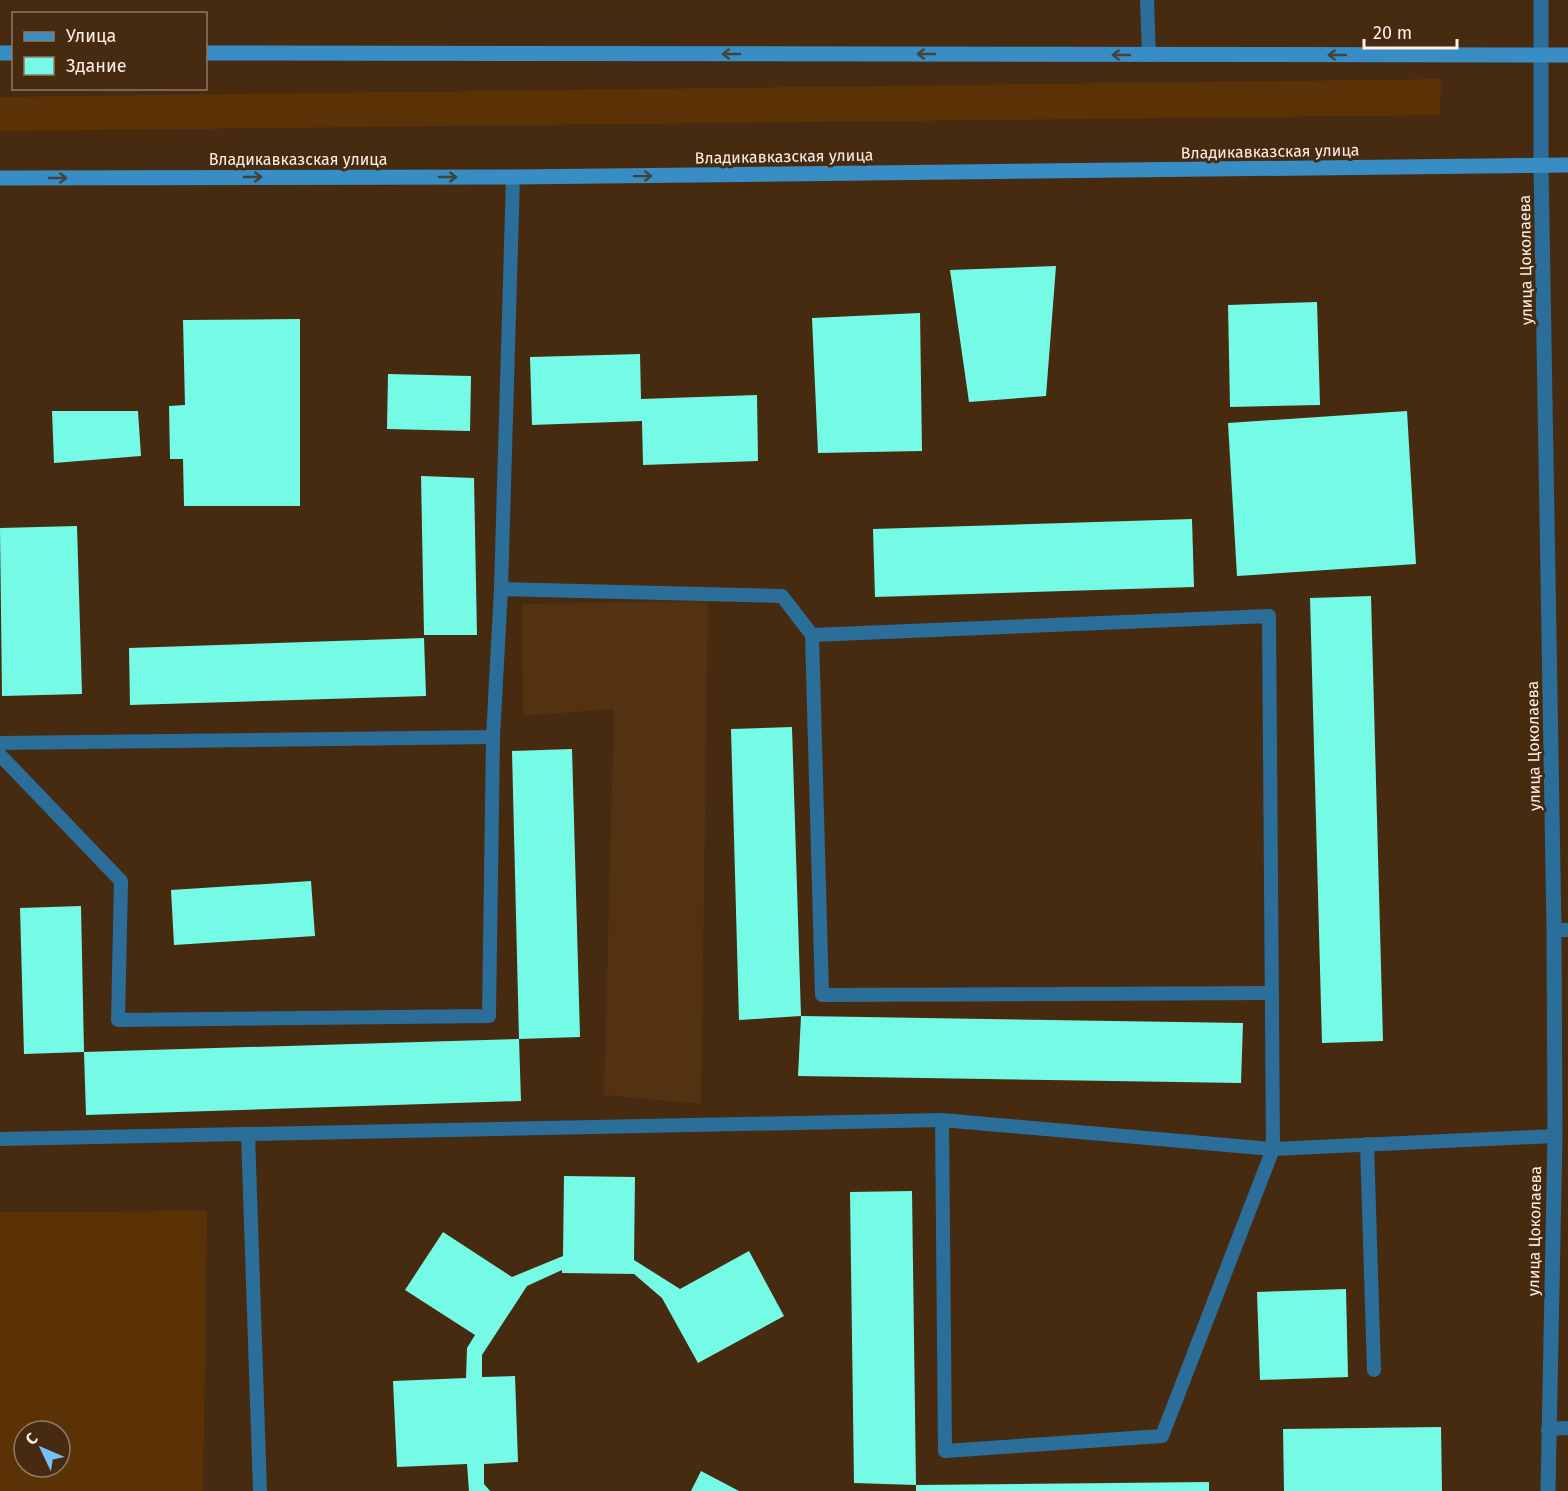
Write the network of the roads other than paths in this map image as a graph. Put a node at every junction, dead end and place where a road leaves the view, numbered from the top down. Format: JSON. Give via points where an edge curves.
{"nodes":[{"id":1,"x":1147,"y":0,"type":"edge"},
{"id":2,"x":1541,"y":0,"type":"edge"},
{"id":3,"x":207,"y":53,"type":"edge"},
{"id":4,"x":1149,"y":55,"type":"junction"},
{"id":5,"x":1542,"y":55,"type":"junction"},
{"id":6,"x":1568,"y":55,"type":"edge"},
{"id":7,"x":1541,"y":165,"type":"junction"},
{"id":8,"x":1568,"y":165,"type":"edge"},
{"id":9,"x":513,"y":177,"type":"junction"},
{"id":10,"x":0,"y":178,"type":"edge"},
{"id":11,"x":501,"y":589,"type":"junction"},
{"id":12,"x":812,"y":635,"type":"junction"},
{"id":13,"x":493,"y":737,"type":"junction"},
{"id":14,"x":0,"y":743,"type":"edge"},
{"id":15,"x":0,"y":755,"type":"edge"},
{"id":16,"x":1561,"y":930,"type":"edge"},
{"id":17,"x":1272,"y":993,"type":"junction"},
{"id":18,"x":942,"y":1120,"type":"junction"},
{"id":19,"x":248,"y":1134,"type":"junction"},
{"id":20,"x":1555,"y":1136,"type":"junction"},
{"id":21,"x":0,"y":1139,"type":"edge"},
{"id":22,"x":1367,"y":1144,"type":"junction"},
{"id":23,"x":1273,"y":1149,"type":"junction"},
{"id":24,"x":1374,"y":1370,"type":"dead end"},
{"id":25,"x":1568,"y":1428,"type":"edge"},
{"id":26,"x":1548,"y":1429,"type":"junction"},
{"id":27,"x":260,"y":1491,"type":"edge"},
{"id":28,"x":1548,"y":1491,"type":"edge"}],
"edges":[{"from":1,"to":4,"type":"lane"},
{"from":2,"to":5,"type":"street","name":"улица Цоколаева"},
{"from":4,"to":3,"type":"main road","one_way":true},
{"from":5,"to":4,"type":"main road","one_way":true},
{"from":5,"to":6,"type":"main road"},
{"from":5,"to":7,"type":"street","name":"улица Цоколаева"},
{"from":7,"to":8,"type":"main road","name":"Владикавказская улица"},
{"from":9,"to":7,"type":"main road","name":"Владикавказская улица","one_way":true},
{"from":7,"to":16,"type":"street","name":"улица Цоколаева"},
{"from":10,"to":9,"type":"main road","name":"Владикавказская улица","one_way":true},
{"from":9,"to":11,"type":"lane"},
{"from":11,"to":12,"type":"lane","via":[[782,596]]},
{"from":11,"to":13,"type":"lane"},
{"from":12,"to":17,"type":"lane","via":[[822,995]]},
{"from":12,"to":17,"type":"lane","via":[[1269,616]]},
{"from":13,"to":14,"type":"lane"},
{"from":13,"to":15,"type":"lane","via":[[489,1016],[118,1020],[121,881]]},
{"from":16,"to":20,"type":"street","name":"улица Цоколаева"},
{"from":17,"to":23,"type":"lane"},
{"from":18,"to":19,"type":"lane"},
{"from":18,"to":23,"type":"lane"},
{"from":18,"to":23,"type":"lane","via":[[945,1451],[1162,1436]]},
{"from":19,"to":21,"type":"lane"},
{"from":19,"to":27,"type":"lane"},
{"from":20,"to":22,"type":"lane"},
{"from":20,"to":26,"type":"street","name":"улица Цоколаева"},
{"from":22,"to":23,"type":"lane"},
{"from":22,"to":24,"type":"lane"},
{"from":25,"to":26,"type":"lane"},
{"from":26,"to":28,"type":"street","name":"улица Цоколаева"}]}
